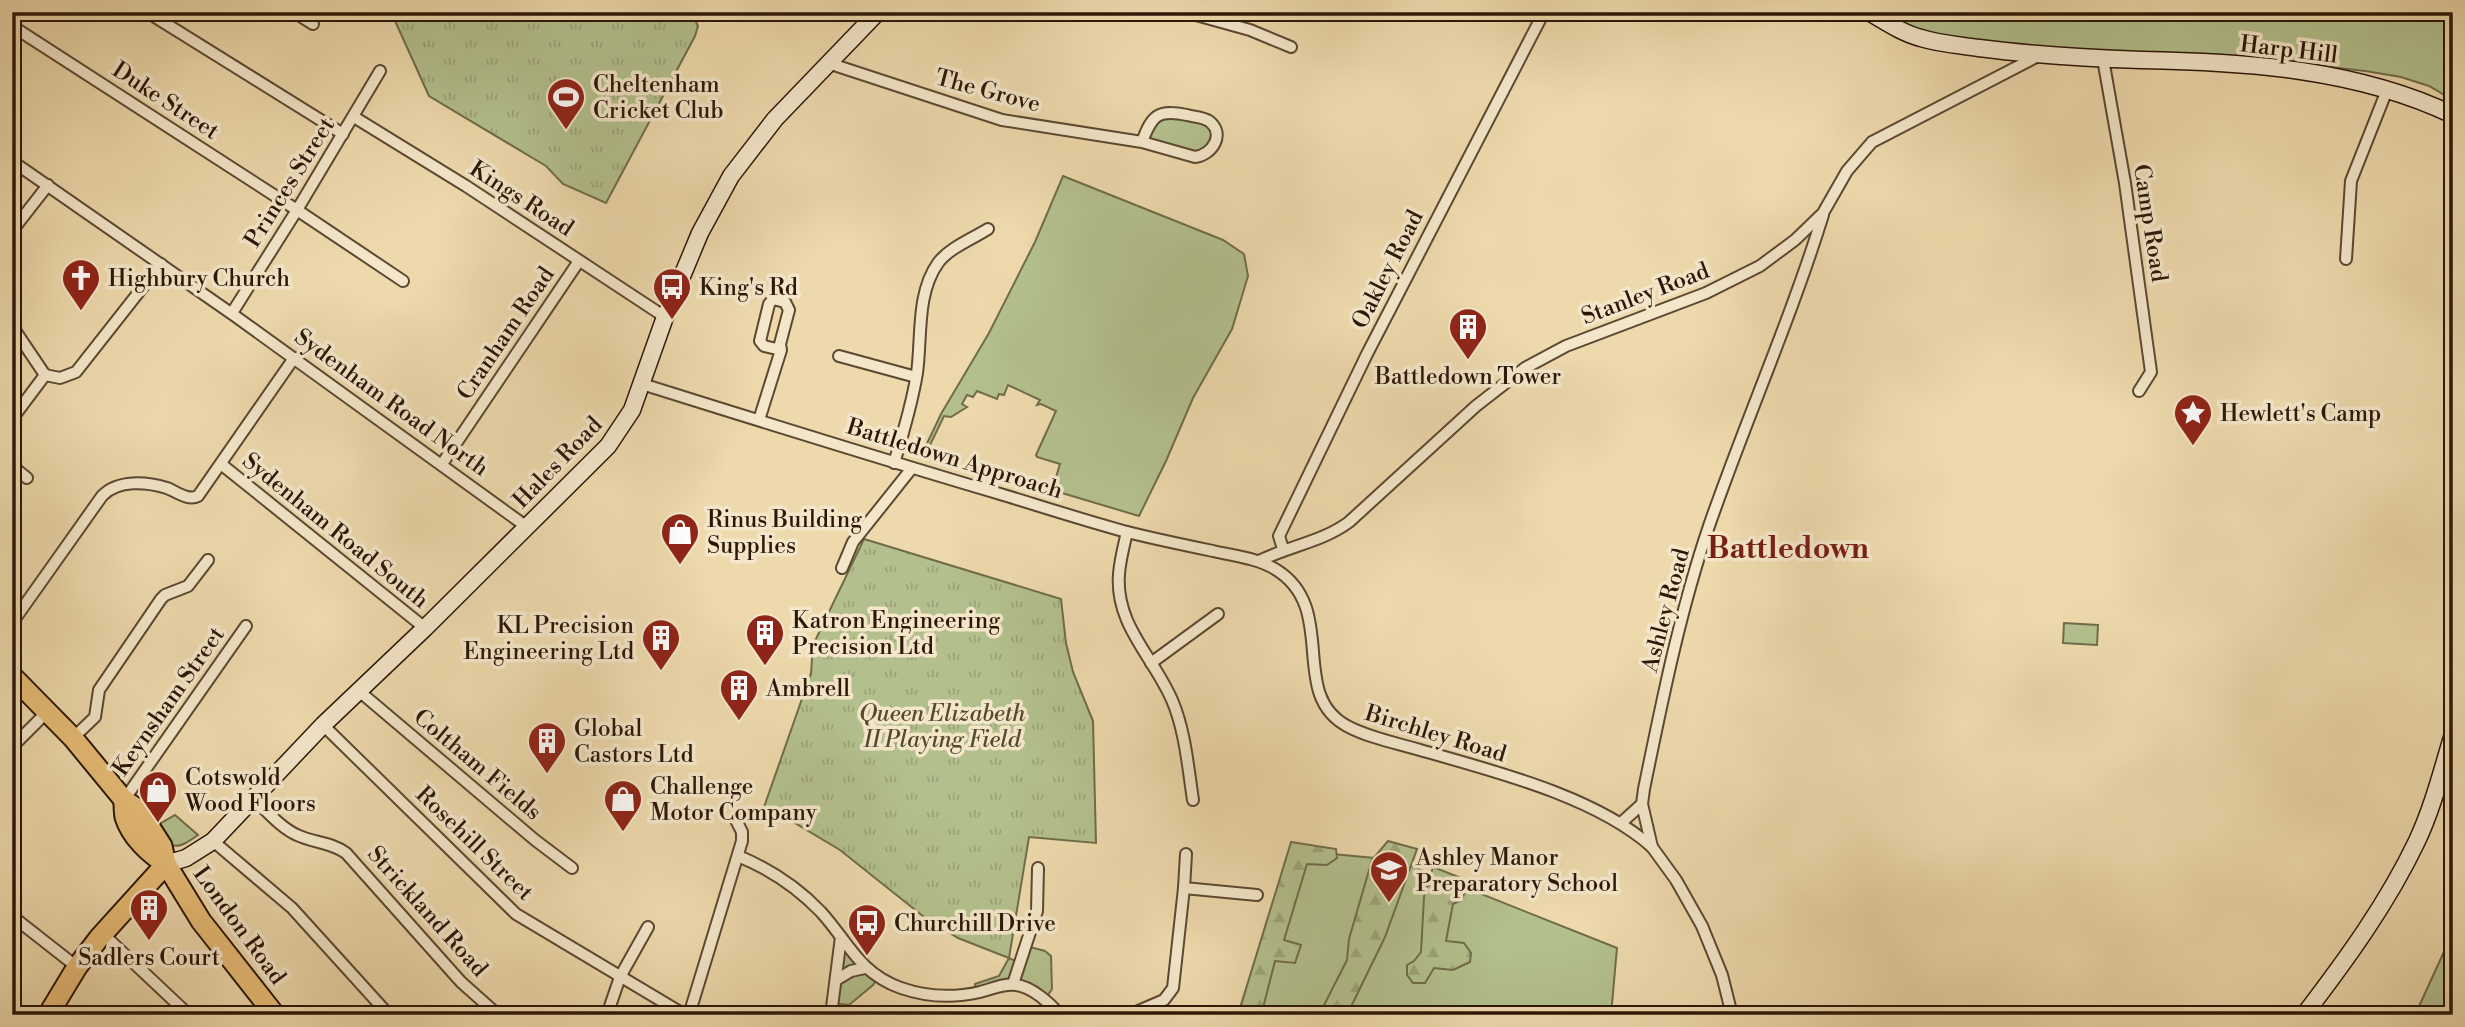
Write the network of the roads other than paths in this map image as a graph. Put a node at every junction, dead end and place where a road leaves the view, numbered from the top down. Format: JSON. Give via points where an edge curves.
{"nodes":[{"id":1,"x":147,"y":12,"type":"edge"},
{"id":2,"x":294,"y":12,"type":"edge"},
{"id":3,"x":878,"y":12,"type":"edge"},
{"id":4,"x":1185,"y":12,"type":"edge"},
{"id":5,"x":1544,"y":12,"type":"edge"},
{"id":6,"x":1869,"y":12,"type":"edge"},
{"id":7,"x":313,"y":24,"type":"dead end"},
{"id":8,"x":12,"y":26,"type":"edge"},
{"id":9,"x":1278,"y":42,"type":"junction"},
{"id":10,"x":1291,"y":47,"type":"dead end"},
{"id":11,"x":1273,"y":55,"type":"dead end"},
{"id":12,"x":2038,"y":56,"type":"junction"},
{"id":13,"x":2103,"y":60,"type":"junction"},
{"id":14,"x":828,"y":63,"type":"junction"},
{"id":15,"x":380,"y":71,"type":"dead end"},
{"id":16,"x":2387,"y":90,"type":"junction"},
{"id":17,"x":2453,"y":116,"type":"edge"},
{"id":18,"x":354,"y":117,"type":"junction"},
{"id":19,"x":344,"y":134,"type":"junction"},
{"id":20,"x":1142,"y":142,"type":"junction"},
{"id":21,"x":12,"y":161,"type":"edge"},
{"id":22,"x":48,"y":186,"type":"junction"},
{"id":23,"x":297,"y":210,"type":"junction"},
{"id":24,"x":1824,"y":213,"type":"junction"},
{"id":25,"x":988,"y":229,"type":"dead end"},
{"id":26,"x":12,"y":231,"type":"edge"},
{"id":27,"x":1798,"y":237,"type":"junction"},
{"id":28,"x":1813,"y":246,"type":"junction"},
{"id":29,"x":2346,"y":259,"type":"dead end"},
{"id":30,"x":579,"y":261,"type":"junction"},
{"id":31,"x":161,"y":264,"type":"junction"},
{"id":32,"x":403,"y":281,"type":"dead end"},
{"id":33,"x":232,"y":313,"type":"junction"},
{"id":34,"x":665,"y":317,"type":"junction"},
{"id":35,"x":12,"y":326,"type":"edge"},
{"id":36,"x":781,"y":350,"type":"dead end"},
{"id":37,"x":839,"y":356,"type":"dead end"},
{"id":38,"x":295,"y":358,"type":"junction"},
{"id":39,"x":46,"y":375,"type":"junction"},
{"id":40,"x":916,"y":377,"type":"junction"},
{"id":41,"x":642,"y":384,"type":"junction"},
{"id":42,"x":2138,"y":391,"type":"dead end"},
{"id":43,"x":12,"y":419,"type":"edge"},
{"id":44,"x":759,"y":420,"type":"junction"},
{"id":45,"x":894,"y":463,"type":"junction"},
{"id":46,"x":221,"y":464,"type":"junction"},
{"id":47,"x":442,"y":464,"type":"junction"},
{"id":48,"x":12,"y":466,"type":"edge"},
{"id":49,"x":912,"y":468,"type":"junction"},
{"id":50,"x":27,"y":478,"type":"dead end"},
{"id":51,"x":527,"y":527,"type":"junction"},
{"id":52,"x":1127,"y":531,"type":"junction"},
{"id":53,"x":1283,"y":549,"type":"junction"},
{"id":54,"x":208,"y":560,"type":"dead end"},
{"id":55,"x":1259,"y":561,"type":"junction"},
{"id":56,"x":842,"y":568,"type":"dead end"},
{"id":57,"x":1218,"y":614,"type":"dead end"},
{"id":58,"x":12,"y":623,"type":"edge"},
{"id":59,"x":246,"y":626,"type":"dead end"},
{"id":60,"x":425,"y":628,"type":"junction"},
{"id":61,"x":1151,"y":663,"type":"junction"},
{"id":62,"x":12,"y":676,"type":"edge"},
{"id":63,"x":359,"y":691,"type":"junction"},
{"id":64,"x":48,"y":710,"type":"junction"},
{"id":65,"x":323,"y":725,"type":"junction"},
{"id":66,"x":2453,"y":734,"type":"edge"},
{"id":67,"x":73,"y":738,"type":"junction"},
{"id":68,"x":12,"y":747,"type":"edge"},
{"id":69,"x":254,"y":799,"type":"junction"},
{"id":70,"x":124,"y":800,"type":"junction"},
{"id":71,"x":1193,"y":800,"type":"dead end"},
{"id":72,"x":1642,"y":804,"type":"junction"},
{"id":73,"x":736,"y":820,"type":"dead end"},
{"id":74,"x":1621,"y":823,"type":"junction"},
{"id":75,"x":213,"y":841,"type":"junction"},
{"id":76,"x":1652,"y":847,"type":"junction"},
{"id":77,"x":1186,"y":854,"type":"dead end"},
{"id":78,"x":738,"y":856,"type":"junction"},
{"id":79,"x":166,"y":864,"type":"junction"},
{"id":80,"x":572,"y":868,"type":"dead end"},
{"id":81,"x":1038,"y":868,"type":"dead end"},
{"id":82,"x":1184,"y":888,"type":"junction"},
{"id":83,"x":1257,"y":895,"type":"dead end"},
{"id":84,"x":12,"y":916,"type":"edge"},
{"id":85,"x":648,"y":927,"type":"dead end"},
{"id":86,"x":103,"y":934,"type":"junction"},
{"id":87,"x":841,"y":937,"type":"junction"},
{"id":88,"x":77,"y":967,"type":"junction"},
{"id":89,"x":865,"y":968,"type":"junction"},
{"id":90,"x":620,"y":976,"type":"junction"},
{"id":91,"x":836,"y":981,"type":"junction"},
{"id":92,"x":1013,"y":984,"type":"junction"},
{"id":93,"x":48,"y":1015,"type":"edge"},
{"id":94,"x":189,"y":1015,"type":"edge"},
{"id":95,"x":275,"y":1015,"type":"edge"},
{"id":96,"x":389,"y":1015,"type":"edge"},
{"id":97,"x":498,"y":1015,"type":"edge"},
{"id":98,"x":607,"y":1015,"type":"edge"},
{"id":99,"x":687,"y":1015,"type":"edge"},
{"id":100,"x":831,"y":1015,"type":"edge"},
{"id":101,"x":1060,"y":1015,"type":"edge"},
{"id":102,"x":1129,"y":1015,"type":"edge"},
{"id":103,"x":1732,"y":1015,"type":"edge"},
{"id":104,"x":2304,"y":1015,"type":"edge"}],
"edges":[{"from":1,"to":19,"type":"street"},
{"from":2,"to":7,"type":"street"},
{"from":3,"to":14,"type":"main road","name":"Hales Road"},
{"from":4,"to":9,"type":"street"},
{"from":5,"to":53,"type":"street","name":"Oakley Road","via":[[1367,354],[1279,536]]},
{"from":6,"to":12,"type":"main road","name":"Harp Hill","via":[[1929,41]]},
{"from":8,"to":23,"type":"street","name":"Duke Street"},
{"from":9,"to":10,"type":"street"},
{"from":9,"to":11,"type":"street"},
{"from":12,"to":13,"type":"main road","name":"Harp Hill"},
{"from":12,"to":24,"type":"street","name":"Stanley Road","via":[[1872,142],[1847,172]]},
{"from":13,"to":16,"type":"main road","name":"Harp Hill","via":[[2264,68]]},
{"from":13,"to":42,"type":"street","name":"Camp Road","via":[[2151,372]]},
{"from":14,"to":20,"type":"street","name":"The Grove","via":[[1003,120]]},
{"from":14,"to":34,"type":"main road","name":"Hales Road","via":[[763,133],[731,176],[700,233]]},
{"from":15,"to":18,"type":"street","name":"Princes Street"},
{"from":16,"to":17,"type":"main road","name":"Harp Hill"},
{"from":16,"to":29,"type":"street","via":[[2351,181]]},
{"from":18,"to":19,"type":"street","name":"Princes Street"},
{"from":18,"to":30,"type":"street","name":"Kings Road"},
{"from":19,"to":23,"type":"street","name":"Princes Street"},
{"from":20,"to":20,"type":"street","name":"The Grove","via":[[1199,157],[1212,150],[1216,135],[1206,120],[1165,112],[1153,119]]},
{"from":21,"to":22,"type":"street","name":"Sydenham Road North"},
{"from":22,"to":26,"type":"street"},
{"from":22,"to":31,"type":"street","name":"Sydenham Road North"},
{"from":23,"to":32,"type":"street","name":"Duke Street"},
{"from":23,"to":33,"type":"street","name":"Princes Street"},
{"from":24,"to":27,"type":"street","name":"Stanley Road"},
{"from":24,"to":28,"type":"street","name":"Ashley Road"},
{"from":25,"to":40,"type":"street","via":[[947,254],[933,272],[920,312]]},
{"from":27,"to":28,"type":"street"},
{"from":27,"to":53,"type":"street","name":"Stanley Road","via":[[1734,280],[1537,361],[1476,406],[1349,522],[1317,540]]},
{"from":28,"to":72,"type":"street","name":"Ashley Road","via":[[1709,527],[1681,625]]},
{"from":30,"to":34,"type":"street","name":"Kings Road"},
{"from":30,"to":47,"type":"street","name":"Cranham Road"},
{"from":31,"to":33,"type":"street","name":"Sydenham Road North"},
{"from":31,"to":39,"type":"street","via":[[76,372],[60,378]]},
{"from":33,"to":38,"type":"street","name":"Sydenham Road North"},
{"from":34,"to":41,"type":"main road","name":"Hales Road"},
{"from":35,"to":39,"type":"street"},
{"from":36,"to":44,"type":"street"},
{"from":37,"to":40,"type":"street"},
{"from":38,"to":46,"type":"street"},
{"from":38,"to":47,"type":"street","name":"Sydenham Road North"},
{"from":39,"to":43,"type":"street"},
{"from":40,"to":45,"type":"street"},
{"from":41,"to":44,"type":"street","name":"Battledown Approach"},
{"from":41,"to":51,"type":"main road","name":"Hales Road","via":[[612,441]]},
{"from":44,"to":45,"type":"street","name":"Battledown Approach"},
{"from":45,"to":49,"type":"street","name":"Battledown Approach"},
{"from":46,"to":58,"type":"street","via":[[196,498],[144,484],[106,491]]},
{"from":46,"to":60,"type":"street","name":"Sydenham Road South"},
{"from":47,"to":51,"type":"street","name":"Sydenham Road North"},
{"from":48,"to":50,"type":"street"},
{"from":49,"to":52,"type":"street","name":"Battledown Approach"},
{"from":49,"to":56,"type":"street","via":[[853,542]]},
{"from":51,"to":60,"type":"main road","name":"Hales Road"},
{"from":52,"to":55,"type":"street","name":"Battledown Approach"},
{"from":52,"to":61,"type":"street","via":[[1119,572],[1121,608]]},
{"from":53,"to":55,"type":"street","name":"Stanley Road"},
{"from":54,"to":67,"type":"street","via":[[188,586],[161,599],[99,690],[95,717]]},
{"from":55,"to":74,"type":"street","name":"Birchley Road","via":[[1284,575],[1306,603],[1319,691],[1338,720],[1358,731],[1555,793]]},
{"from":57,"to":61,"type":"street"},
{"from":59,"to":70,"type":"street","name":"Keynsham Street"},
{"from":60,"to":63,"type":"main road","name":"Hales Road"},
{"from":61,"to":71,"type":"street","via":[[1176,712]]},
{"from":62,"to":64,"type":"highway","name":"London Road"},
{"from":63,"to":65,"type":"main road","name":"Hales Road"},
{"from":63,"to":80,"type":"street","name":"Coltham Fields"},
{"from":64,"to":67,"type":"highway","name":"London Road"},
{"from":64,"to":68,"type":"street"},
{"from":65,"to":69,"type":"main road","name":"Hales Road"},
{"from":65,"to":90,"type":"street","name":"Rosehill Street","via":[[516,914]]},
{"from":66,"to":104,"type":"main road","via":[[2417,840],[2373,921]]},
{"from":67,"to":70,"type":"highway","name":"London Road"},
{"from":69,"to":75,"type":"main road","name":"Hales Road"},
{"from":69,"to":97,"type":"street","name":"Strickland Road","via":[[289,831],[346,853],[461,982]]},
{"from":70,"to":79,"type":"highway","name":"London Road","via":[[139,810],[162,846]]},
{"from":72,"to":74,"type":"street"},
{"from":72,"to":76,"type":"street","name":"Ashley Road"},
{"from":73,"to":78,"type":"street","via":[[743,837]]},
{"from":74,"to":76,"type":"street","name":"Birchley Road"},
{"from":75,"to":79,"type":"main road","name":"Hales Road"},
{"from":75,"to":96,"type":"street","via":[[292,908]]},
{"from":76,"to":103,"type":"street","name":"Ashley Road","via":[[1702,926]]},
{"from":77,"to":82,"type":"street"},
{"from":78,"to":87,"type":"street","via":[[793,886]]},
{"from":78,"to":99,"type":"street"},
{"from":79,"to":86,"type":"highway"},
{"from":79,"to":95,"type":"highway","name":"London Road","via":[[201,920]]},
{"from":81,"to":92,"type":"street","via":[[1037,911]]},
{"from":82,"to":83,"type":"street"},
{"from":82,"to":102,"type":"street","via":[[1173,988],[1164,1000]]},
{"from":84,"to":88,"type":"street"},
{"from":85,"to":90,"type":"street"},
{"from":86,"to":88,"type":"highway"},
{"from":86,"to":94,"type":"street"},
{"from":87,"to":89,"type":"street"},
{"from":87,"to":91,"type":"street"},
{"from":88,"to":93,"type":"highway"},
{"from":89,"to":91,"type":"street"},
{"from":89,"to":92,"type":"street","via":[[899,987],[933,996]]},
{"from":90,"to":98,"type":"street"},
{"from":90,"to":99,"type":"street","name":"Rosehill Street"},
{"from":91,"to":100,"type":"street"},
{"from":92,"to":101,"type":"street","via":[[1030,990]]}]}
